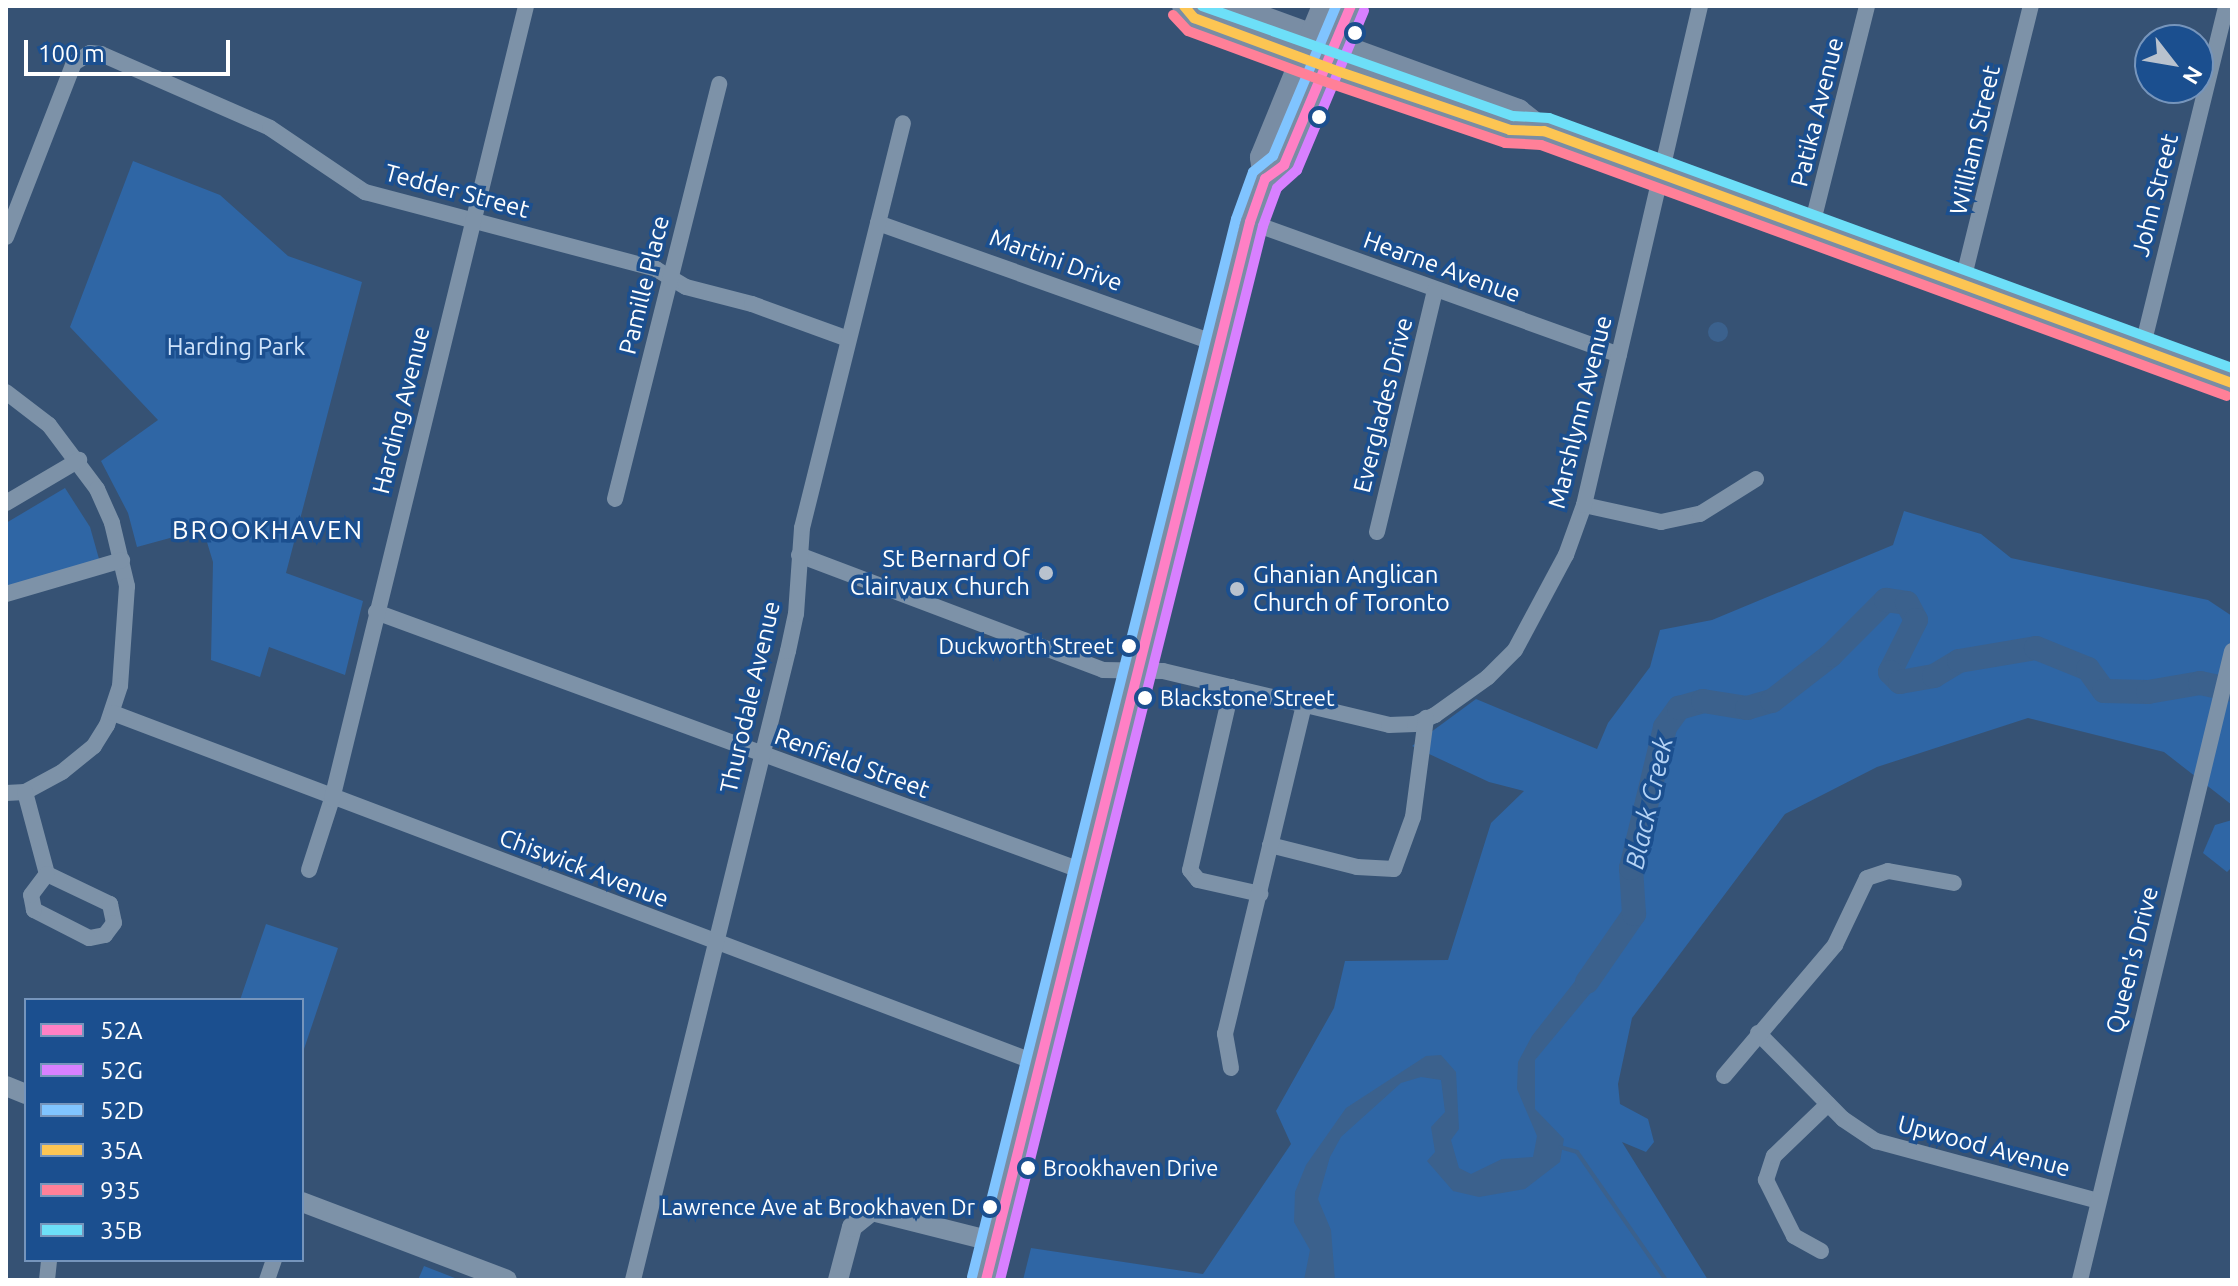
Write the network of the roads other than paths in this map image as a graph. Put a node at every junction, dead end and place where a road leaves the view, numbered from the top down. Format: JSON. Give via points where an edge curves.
{"nodes":[{"id":1,"x":526,"y":6,"type":"edge"},
{"id":2,"x":1184,"y":6,"type":"edge"},
{"id":3,"x":1230,"y":6,"type":"edge"},
{"id":4,"x":1324,"y":6,"type":"edge"},
{"id":5,"x":1351,"y":6,"type":"edge"},
{"id":6,"x":1700,"y":6,"type":"edge"},
{"id":7,"x":1867,"y":6,"type":"edge"},
{"id":8,"x":2031,"y":6,"type":"edge"},
{"id":9,"x":2226,"y":6,"type":"edge"},
{"id":10,"x":1306,"y":46,"type":"junction"},
{"id":11,"x":1330,"y":55,"type":"junction"},
{"id":12,"x":719,"y":84,"type":"dead end"},
{"id":13,"x":903,"y":123,"type":"dead end"},
{"id":14,"x":1661,"y":175,"type":"junction"},
{"id":15,"x":1265,"y":179,"type":"junction"},
{"id":16,"x":474,"y":219,"type":"junction"},
{"id":17,"x":1250,"y":222,"type":"junction"},
{"id":18,"x":878,"y":223,"type":"junction"},
{"id":19,"x":8,"y":227,"type":"edge"},
{"id":20,"x":1811,"y":229,"type":"junction"},
{"id":21,"x":670,"y":279,"type":"junction"},
{"id":22,"x":1962,"y":284,"type":"junction"},
{"id":23,"x":1435,"y":290,"type":"junction"},
{"id":24,"x":848,"y":339,"type":"junction"},
{"id":25,"x":1218,"y":344,"type":"junction"},
{"id":26,"x":2142,"y":349,"type":"junction"},
{"id":27,"x":1619,"y":355,"type":"junction"},
{"id":28,"x":2232,"y":383,"type":"edge"},
{"id":29,"x":6,"y":392,"type":"edge"},
{"id":30,"x":79,"y":460,"type":"junction"},
{"id":31,"x":1756,"y":479,"type":"dead end"},
{"id":32,"x":615,"y":499,"type":"dead end"},
{"id":33,"x":6,"y":503,"type":"edge"},
{"id":34,"x":1584,"y":505,"type":"junction"},
{"id":35,"x":1377,"y":532,"type":"dead end"},
{"id":36,"x":799,"y":555,"type":"junction"},
{"id":37,"x":122,"y":560,"type":"junction"},
{"id":38,"x":6,"y":594,"type":"edge"},
{"id":39,"x":376,"y":612,"type":"junction"},
{"id":40,"x":2232,"y":651,"type":"edge"},
{"id":41,"x":1138,"y":671,"type":"junction"},
{"id":42,"x":1232,"y":687,"type":"junction"},
{"id":43,"x":1304,"y":705,"type":"junction"},
{"id":44,"x":113,"y":713,"type":"junction"},
{"id":45,"x":1426,"y":718,"type":"junction"},
{"id":46,"x":761,"y":756,"type":"junction"},
{"id":47,"x":25,"y":792,"type":"junction"},
{"id":48,"x":6,"y":793,"type":"edge"},
{"id":49,"x":332,"y":799,"type":"junction"},
{"id":50,"x":1270,"y":845,"type":"junction"},
{"id":51,"x":309,"y":870,"type":"dead end"},
{"id":52,"x":1088,"y":873,"type":"junction"},
{"id":53,"x":47,"y":874,"type":"junction"},
{"id":54,"x":1954,"y":883,"type":"dead end"},
{"id":55,"x":1260,"y":894,"type":"junction"},
{"id":56,"x":716,"y":943,"type":"junction"},
{"id":57,"x":1758,"y":1033,"type":"junction"},
{"id":58,"x":1040,"y":1064,"type":"junction"},
{"id":59,"x":1231,"y":1068,"type":"dead end"},
{"id":60,"x":1724,"y":1076,"type":"dead end"},
{"id":61,"x":1828,"y":1104,"type":"junction"},
{"id":62,"x":2095,"y":1200,"type":"junction"},
{"id":63,"x":304,"y":1203,"type":"edge"},
{"id":64,"x":995,"y":1242,"type":"junction"},
{"id":65,"x":1821,"y":1251,"type":"dead end"},
{"id":66,"x":507,"y":1280,"type":"edge"},
{"id":67,"x":633,"y":1280,"type":"edge"},
{"id":68,"x":838,"y":1280,"type":"edge"},
{"id":69,"x":986,"y":1280,"type":"edge"},
{"id":70,"x":2080,"y":1280,"type":"edge"}],
"edges":[{"from":1,"to":16,"type":"street","name":"Harding Avenue"},
{"from":2,"to":10,"type":"main road","via":[[1194,18]]},
{"from":3,"to":10,"type":"main road"},
{"from":4,"to":10,"type":"main road"},
{"from":5,"to":11,"type":"main road"},
{"from":6,"to":14,"type":"street","name":"Marshlynn Avenue"},
{"from":7,"to":20,"type":"street","name":"Patika Avenue"},
{"from":8,"to":22,"type":"street","name":"William Street"},
{"from":9,"to":26,"type":"street","name":"John Street"},
{"from":10,"to":11,"type":"main road"},
{"from":10,"to":15,"type":"main road","via":[[1262,157]]},
{"from":11,"to":14,"type":"main road","via":[[1510,130],[1544,131]]},
{"from":11,"to":15,"type":"main road","via":[[1284,165]]},
{"from":12,"to":21,"type":"street","name":"Pamille Place"},
{"from":13,"to":18,"type":"street","name":"Thurodale Avenue"},
{"from":14,"to":20,"type":"main road"},
{"from":14,"to":27,"type":"street","name":"Marshlynn Avenue"},
{"from":15,"to":17,"type":"main road"},
{"from":16,"to":19,"type":"street","name":"Tedder Street","via":[[365,192],[270,128],[90,53],[74,63]]},
{"from":16,"to":21,"type":"street","name":"Tedder Street","via":[[656,269]]},
{"from":16,"to":39,"type":"street","name":"Harding Avenue"},
{"from":17,"to":23,"type":"street","name":"Hearne Avenue"},
{"from":17,"to":25,"type":"main road"},
{"from":18,"to":24,"type":"street","name":"Thurodale Avenue"},
{"from":18,"to":25,"type":"street","name":"Martini Drive"},
{"from":20,"to":22,"type":"main road"},
{"from":21,"to":24,"type":"street","name":"Tedder Street"},
{"from":21,"to":32,"type":"street","name":"Pamille Place"},
{"from":22,"to":26,"type":"main road"},
{"from":23,"to":27,"type":"street","name":"Hearne Avenue"},
{"from":23,"to":35,"type":"street","name":"Everglades Drive"},
{"from":24,"to":36,"type":"street","name":"Thurodale Avenue"},
{"from":25,"to":41,"type":"main road"},
{"from":26,"to":28,"type":"main road"},
{"from":27,"to":34,"type":"street","name":"Marshlynn Avenue"},
{"from":29,"to":30,"type":"street","via":[[49,425]]},
{"from":30,"to":33,"type":"street"},
{"from":30,"to":37,"type":"street","via":[[112,523]]},
{"from":31,"to":34,"type":"street","via":[[1700,514],[1661,522]]},
{"from":34,"to":45,"type":"street","name":"Marshlynn Avenue","via":[[1566,555],[1515,650],[1474,688]]},
{"from":36,"to":41,"type":"street","via":[[1103,670]]},
{"from":36,"to":46,"type":"street","name":"Thurodale Avenue","via":[[796,614]]},
{"from":37,"to":38,"type":"street"},
{"from":37,"to":44,"type":"street","via":[[126,634]]},
{"from":39,"to":46,"type":"street","name":"Renfield Street"},
{"from":39,"to":49,"type":"street","name":"Harding Avenue"},
{"from":40,"to":62,"type":"street","name":"Queen's Drive"},
{"from":41,"to":42,"type":"street","via":[[1163,671]]},
{"from":41,"to":52,"type":"main road"},
{"from":42,"to":43,"type":"street"},
{"from":42,"to":55,"type":"street","via":[[1190,870],[1198,880]]},
{"from":43,"to":45,"type":"street","via":[[1389,725]]},
{"from":43,"to":50,"type":"street"},
{"from":44,"to":47,"type":"street","via":[[78,762]]},
{"from":44,"to":49,"type":"street","name":"Chiswick Avenue"},
{"from":45,"to":50,"type":"street","via":[[1413,817],[1394,869],[1357,867]]},
{"from":46,"to":52,"type":"street","name":"Renfield Street"},
{"from":46,"to":56,"type":"street","name":"Thurodale Avenue"},
{"from":47,"to":48,"type":"street"},
{"from":47,"to":53,"type":"street"},
{"from":49,"to":51,"type":"street","name":"Harding Avenue"},
{"from":49,"to":56,"type":"street","name":"Chiswick Avenue"},
{"from":50,"to":55,"type":"street"},
{"from":52,"to":58,"type":"main road"},
{"from":53,"to":53,"type":"street","via":[[31,895],[34,910],[89,938],[105,935],[114,923],[110,904]]},
{"from":54,"to":57,"type":"street","via":[[1888,871],[1867,878],[1835,945]]},
{"from":55,"to":59,"type":"street","via":[[1225,1034]]},
{"from":56,"to":58,"type":"street","name":"Chiswick Avenue"},
{"from":56,"to":67,"type":"street","name":"Thurodale Avenue"},
{"from":57,"to":60,"type":"street"},
{"from":57,"to":61,"type":"street","name":"Upwood Avenue"},
{"from":58,"to":64,"type":"main road"},
{"from":61,"to":62,"type":"street","name":"Upwood Avenue","via":[[1856,1129],[1895,1149]]},
{"from":61,"to":65,"type":"street","via":[[1774,1156],[1766,1180],[1794,1236]]},
{"from":62,"to":70,"type":"street","name":"Queen's Drive"},
{"from":63,"to":66,"type":"street"},
{"from":64,"to":68,"type":"street","via":[[872,1211],[852,1227]]},
{"from":64,"to":69,"type":"main road"}]}
